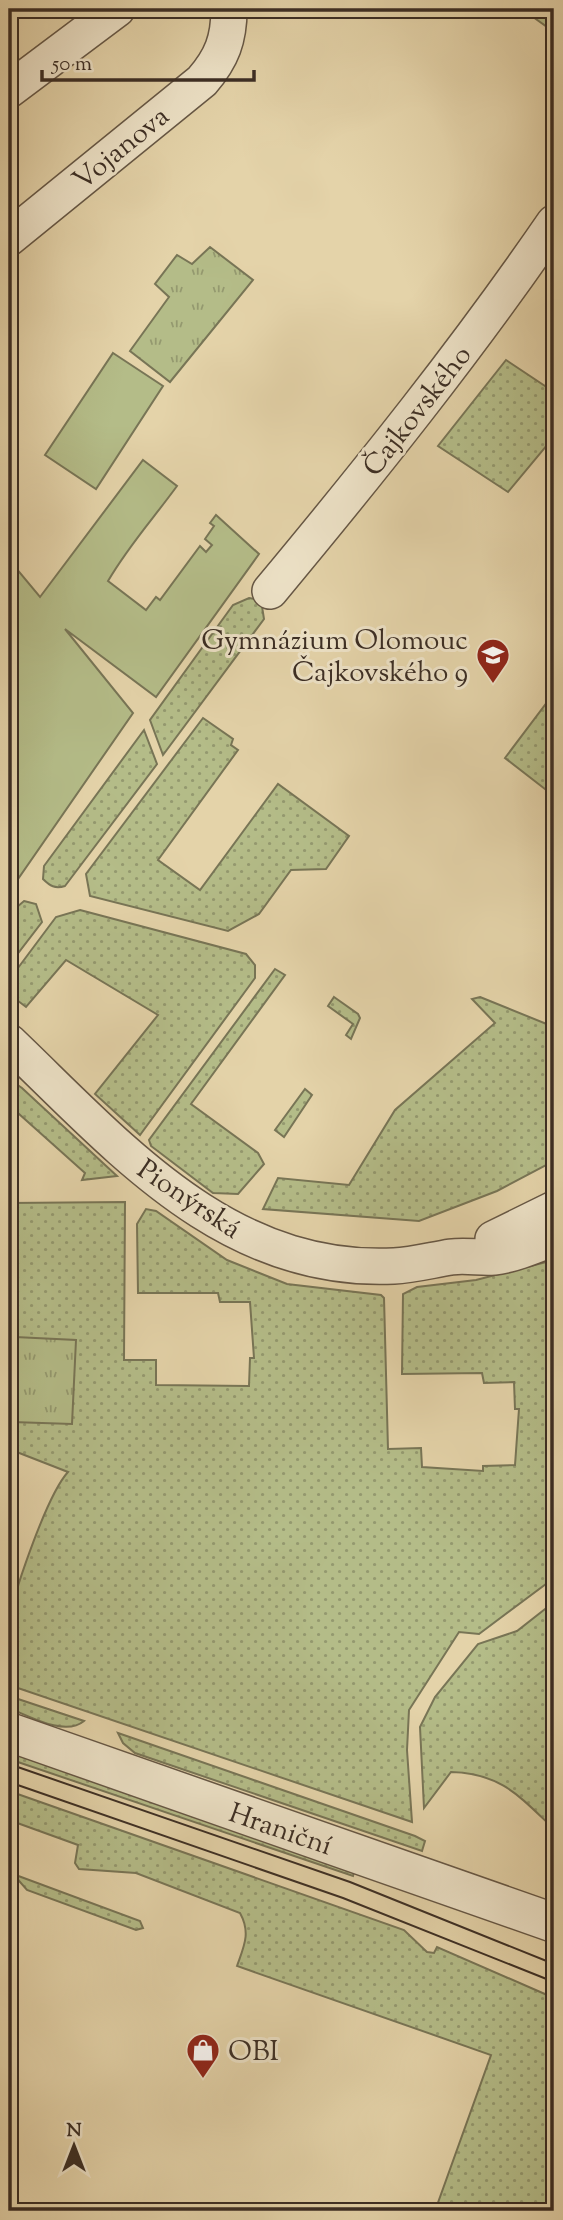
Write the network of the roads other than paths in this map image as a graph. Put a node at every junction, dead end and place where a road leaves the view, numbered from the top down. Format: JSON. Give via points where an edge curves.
{"nodes":[{"id":1,"x":117,"y":9,"type":"edge"},
{"id":2,"x":229,"y":9,"type":"edge"},
{"id":3,"x":9,"y":90,"type":"edge"},
{"id":4,"x":554,"y":223,"type":"edge"},
{"id":5,"x":9,"y":238,"type":"edge"},
{"id":6,"x":270,"y":592,"type":"dead end"},
{"id":7,"x":9,"y":1042,"type":"edge"},
{"id":8,"x":554,"y":1209,"type":"edge"},
{"id":9,"x":554,"y":1238,"type":"edge"},
{"id":10,"x":455,"y":1257,"type":"junction"},
{"id":11,"x":9,"y":1732,"type":"edge"},
{"id":12,"x":554,"y":1923,"type":"edge"}],
"edges":[{"from":1,"to":3,"type":"street"},
{"from":2,"to":5,"type":"street","name":"Vojanova","via":[[229,34],[220,61],[202,81]]},
{"from":4,"to":6,"type":"street","name":"Čajkovského","via":[[493,310]]},
{"from":7,"to":10,"type":"street","name":"Pionýrská","via":[[138,1166],[230,1231],[317,1259],[396,1266]]},
{"from":8,"to":10,"type":"street","name":"Pionýrská"},
{"from":9,"to":10,"type":"street","name":"Pionýrská","via":[[496,1257]]},
{"from":11,"to":12,"type":"street","name":"Hraniční"}]}
